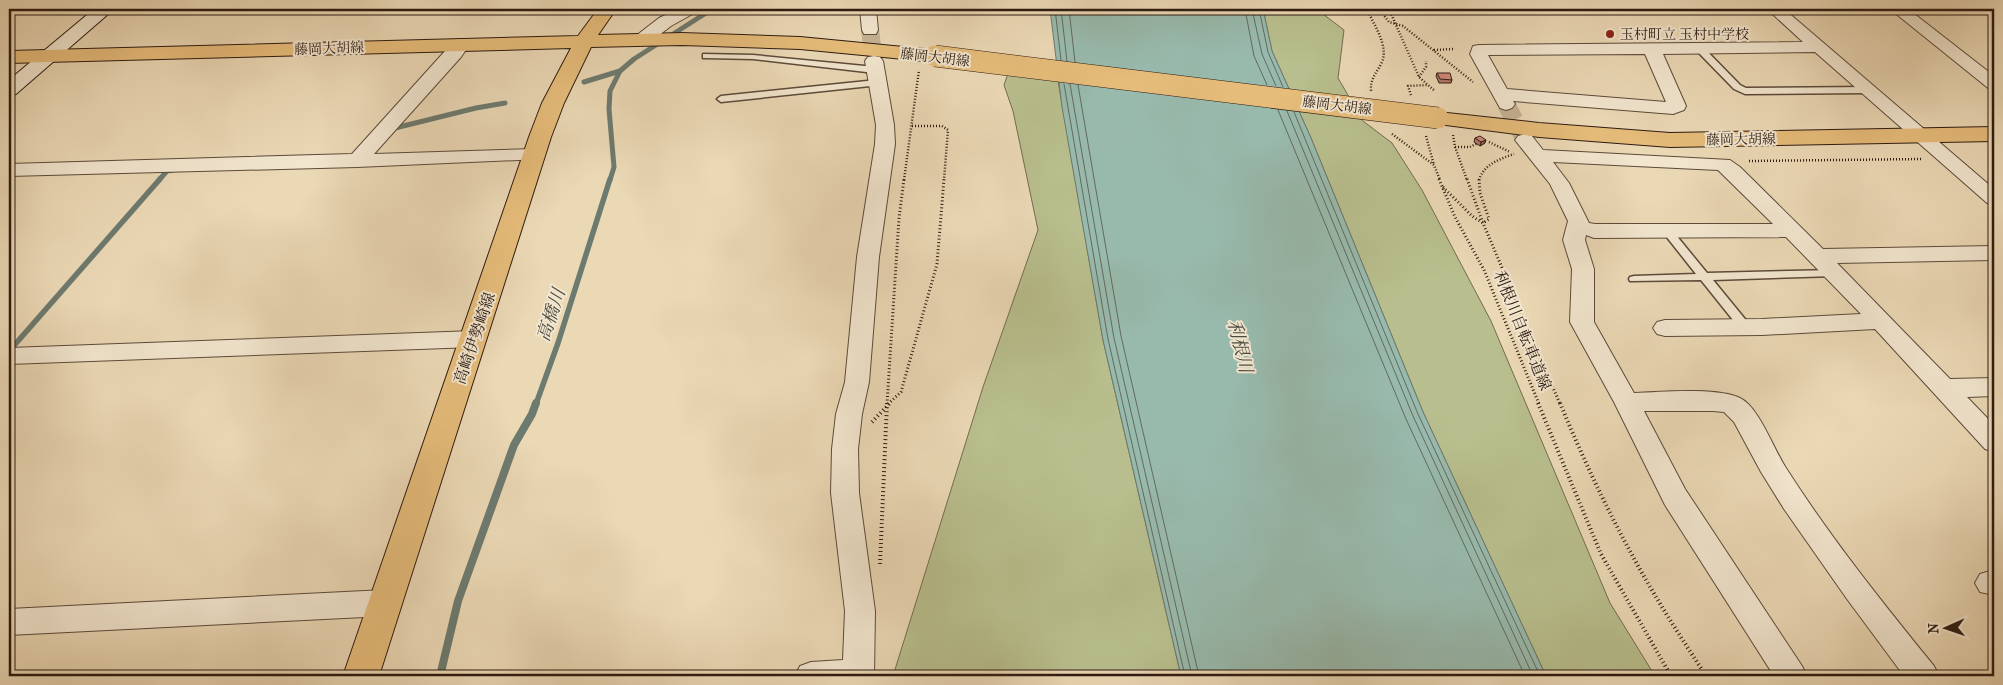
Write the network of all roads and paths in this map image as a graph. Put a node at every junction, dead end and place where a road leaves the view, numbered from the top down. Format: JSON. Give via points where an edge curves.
{"nodes":[{"id":1,"x":105,"y":9,"type":"edge"},
{"id":2,"x":607,"y":9,"type":"edge"},
{"id":3,"x":690,"y":9,"type":"edge"},
{"id":4,"x":1367,"y":9,"type":"edge"},
{"id":5,"x":1379,"y":9,"type":"edge"},
{"id":6,"x":1389,"y":9,"type":"edge"},
{"id":7,"x":1774,"y":9,"type":"edge"},
{"id":8,"x":1898,"y":9,"type":"edge"},
{"id":9,"x":1395,"y":23,"type":"junction"},
{"id":10,"x":646,"y":39,"type":"junction"},
{"id":11,"x":584,"y":41,"type":"junction"},
{"id":12,"x":461,"y":44,"type":"junction"},
{"id":13,"x":1819,"y":47,"type":"junction"},
{"id":14,"x":1652,"y":48,"type":"junction"},
{"id":15,"x":1699,"y":48,"type":"junction"},
{"id":16,"x":1453,"y":49,"type":"dead end"},
{"id":17,"x":1434,"y":50,"type":"junction"},
{"id":18,"x":48,"y":56,"type":"junction"},
{"id":19,"x":706,"y":56,"type":"dead end"},
{"id":20,"x":9,"y":57,"type":"edge"},
{"id":21,"x":927,"y":61,"type":"junction"},
{"id":22,"x":1426,"y":62,"type":"dead end"},
{"id":23,"x":875,"y":71,"type":"junction"},
{"id":24,"x":1419,"y":77,"type":"junction"},
{"id":25,"x":1994,"y":84,"type":"edge"},
{"id":26,"x":1427,"y":85,"type":"junction"},
{"id":27,"x":1414,"y":86,"type":"dead end"},
{"id":28,"x":1478,"y":87,"type":"dead end"},
{"id":29,"x":9,"y":90,"type":"edge"},
{"id":30,"x":1869,"y":90,"type":"junction"},
{"id":31,"x":1435,"y":91,"type":"dead end"},
{"id":32,"x":721,"y":99,"type":"dead end"},
{"id":33,"x":1375,"y":100,"type":"dead end"},
{"id":34,"x":1445,"y":123,"type":"junction"},
{"id":35,"x":912,"y":126,"type":"junction"},
{"id":36,"x":1390,"y":132,"type":"dead end"},
{"id":37,"x":1994,"y":134,"type":"edge"},
{"id":38,"x":1923,"y":135,"type":"junction"},
{"id":39,"x":1455,"y":146,"type":"junction"},
{"id":40,"x":1524,"y":150,"type":"junction"},
{"id":41,"x":534,"y":155,"type":"junction"},
{"id":42,"x":1923,"y":159,"type":"dead end"},
{"id":43,"x":357,"y":161,"type":"junction"},
{"id":44,"x":1742,"y":161,"type":"dead end"},
{"id":45,"x":9,"y":170,"type":"edge"},
{"id":46,"x":1443,"y":187,"type":"junction"},
{"id":47,"x":1994,"y":199,"type":"edge"},
{"id":48,"x":1483,"y":223,"type":"junction"},
{"id":49,"x":1578,"y":226,"type":"junction"},
{"id":50,"x":1792,"y":230,"type":"junction"},
{"id":51,"x":1667,"y":231,"type":"junction"},
{"id":52,"x":1994,"y":253,"type":"edge"},
{"id":53,"x":1818,"y":256,"type":"junction"},
{"id":54,"x":1835,"y":273,"type":"junction"},
{"id":55,"x":1704,"y":278,"type":"junction"},
{"id":56,"x":1634,"y":280,"type":"dead end"},
{"id":57,"x":1880,"y":321,"type":"junction"},
{"id":58,"x":1745,"y":327,"type":"junction"},
{"id":59,"x":1665,"y":328,"type":"dead end"},
{"id":60,"x":474,"y":339,"type":"junction"},
{"id":61,"x":9,"y":356,"type":"edge"},
{"id":62,"x":1994,"y":387,"type":"edge"},
{"id":63,"x":1945,"y":388,"type":"junction"},
{"id":64,"x":1626,"y":402,"type":"junction"},
{"id":65,"x":887,"y":407,"type":"junction"},
{"id":66,"x":869,"y":429,"type":"dead end"},
{"id":67,"x":1994,"y":442,"type":"edge"},
{"id":68,"x":880,"y":570,"type":"dead end"},
{"id":69,"x":385,"y":603,"type":"junction"},
{"id":70,"x":9,"y":622,"type":"edge"},
{"id":71,"x":858,"y":674,"type":"edge"},
{"id":72,"x":361,"y":676,"type":"edge"},
{"id":73,"x":812,"y":676,"type":"edge"},
{"id":74,"x":1670,"y":676,"type":"edge"},
{"id":75,"x":1706,"y":676,"type":"edge"},
{"id":76,"x":1792,"y":676,"type":"edge"},
{"id":77,"x":1924,"y":676,"type":"edge"}],
"edges":[{"from":1,"to":18,"type":"street"},
{"from":2,"to":11,"type":"main road","name":"高崎伊勢崎線"},
{"from":3,"to":10,"type":"street","via":[[665,22]]},
{"from":4,"to":33,"type":"path","via":[[1384,51],[1383,61],[1370,83]]},
{"from":5,"to":9,"type":"path","via":[[1389,22]]},
{"from":6,"to":9,"type":"path"},
{"from":7,"to":13,"type":"street"},
{"from":8,"to":25,"type":"street"},
{"from":9,"to":17,"type":"path"},
{"from":9,"to":24,"type":"path"},
{"from":10,"to":11,"type":"main road","name":"藤岡大胡線"},
{"from":10,"to":21,"type":"main road","name":"藤岡大胡線","via":[[800,43]]},
{"from":11,"to":12,"type":"main road","name":"藤岡大胡線"},
{"from":11,"to":41,"type":"main road","name":"高崎伊勢崎線","via":[[553,101]]},
{"from":12,"to":18,"type":"main road","name":"藤岡大胡線"},
{"from":12,"to":43,"type":"street"},
{"from":13,"to":15,"type":"street"},
{"from":13,"to":30,"type":"street"},
{"from":14,"to":14,"type":"street","via":[[1676,101],[1677,106],[1673,108],[1503,99],[1479,54],[1480,50]]},
{"from":14,"to":15,"type":"street"},
{"from":15,"to":30,"type":"lane","via":[[1745,91]]},
{"from":16,"to":17,"type":"path"},
{"from":17,"to":28,"type":"path"},
{"from":18,"to":20,"type":"main road","name":"藤岡大胡線"},
{"from":18,"to":29,"type":"street"},
{"from":19,"to":23,"type":"lane","via":[[761,58]]},
{"from":21,"to":34,"type":"main road","name":"藤岡大胡線","bridge":true},
{"from":21,"to":35,"type":"path"},
{"from":22,"to":24,"type":"path"},
{"from":23,"to":32,"type":"lane"},
{"from":23,"to":71,"type":"street","via":[[885,125],[885,144],[868,257],[857,382],[845,449],[845,493],[860,611]]},
{"from":24,"to":26,"type":"path"},
{"from":26,"to":27,"type":"path"},
{"from":26,"to":31,"type":"path"},
{"from":30,"to":38,"type":"street"},
{"from":34,"to":38,"type":"main road","name":"藤岡大胡線","via":[[1670,140]]},
{"from":34,"to":39,"type":"path"},
{"from":35,"to":65,"type":"path","via":[[898,218]]},
{"from":35,"to":65,"type":"path","via":[[942,126],[948,130],[937,264],[901,392]]},
{"from":36,"to":46,"type":"path","name":"利根川自転車道線","via":[[1434,165]]},
{"from":37,"to":38,"type":"main road","name":"藤岡大胡線"},
{"from":38,"to":47,"type":"street"},
{"from":39,"to":40,"type":"path","via":[[1470,147],[1483,141]]},
{"from":39,"to":48,"type":"path"},
{"from":40,"to":48,"type":"path","via":[[1494,161],[1483,171],[1479,192],[1489,219]]},
{"from":40,"to":49,"type":"street","via":[[1559,183],[1580,221]]},
{"from":40,"to":50,"type":"street","via":[[1723,164]]},
{"from":41,"to":43,"type":"street"},
{"from":41,"to":60,"type":"main road","name":"高崎伊勢崎線"},
{"from":42,"to":44,"type":"path"},
{"from":43,"to":45,"type":"street"},
{"from":46,"to":48,"type":"path","via":[[1475,220]]},
{"from":46,"to":74,"type":"path","name":"利根川自転車道線","via":[[1455,217],[1484,270],[1601,554]]},
{"from":48,"to":75,"type":"path","via":[[1576,439],[1624,538],[1658,601]]},
{"from":49,"to":51,"type":"street","via":[[1594,231]]},
{"from":49,"to":64,"type":"street","via":[[1574,240],[1582,269],[1582,322]]},
{"from":50,"to":51,"type":"street"},
{"from":50,"to":53,"type":"street"},
{"from":51,"to":55,"type":"lane"},
{"from":52,"to":53,"type":"street"},
{"from":53,"to":54,"type":"street"},
{"from":54,"to":55,"type":"lane"},
{"from":54,"to":57,"type":"street"},
{"from":55,"to":56,"type":"lane"},
{"from":55,"to":58,"type":"lane"},
{"from":57,"to":58,"type":"street"},
{"from":57,"to":63,"type":"street"},
{"from":58,"to":59,"type":"street"},
{"from":60,"to":61,"type":"street"},
{"from":60,"to":69,"type":"main road","name":"高崎伊勢崎線"},
{"from":62,"to":63,"type":"street"},
{"from":63,"to":67,"type":"street"},
{"from":64,"to":76,"type":"street","via":[[1675,497]]},
{"from":64,"to":77,"type":"street","via":[[1715,402],[1736,408],[1809,524],[1883,626]]},
{"from":65,"to":66,"type":"path","via":[[875,416]]},
{"from":65,"to":68,"type":"path"},
{"from":69,"to":70,"type":"street"},
{"from":69,"to":72,"type":"main road","name":"高崎伊勢崎線"},
{"from":71,"to":73,"type":"street"}]}
